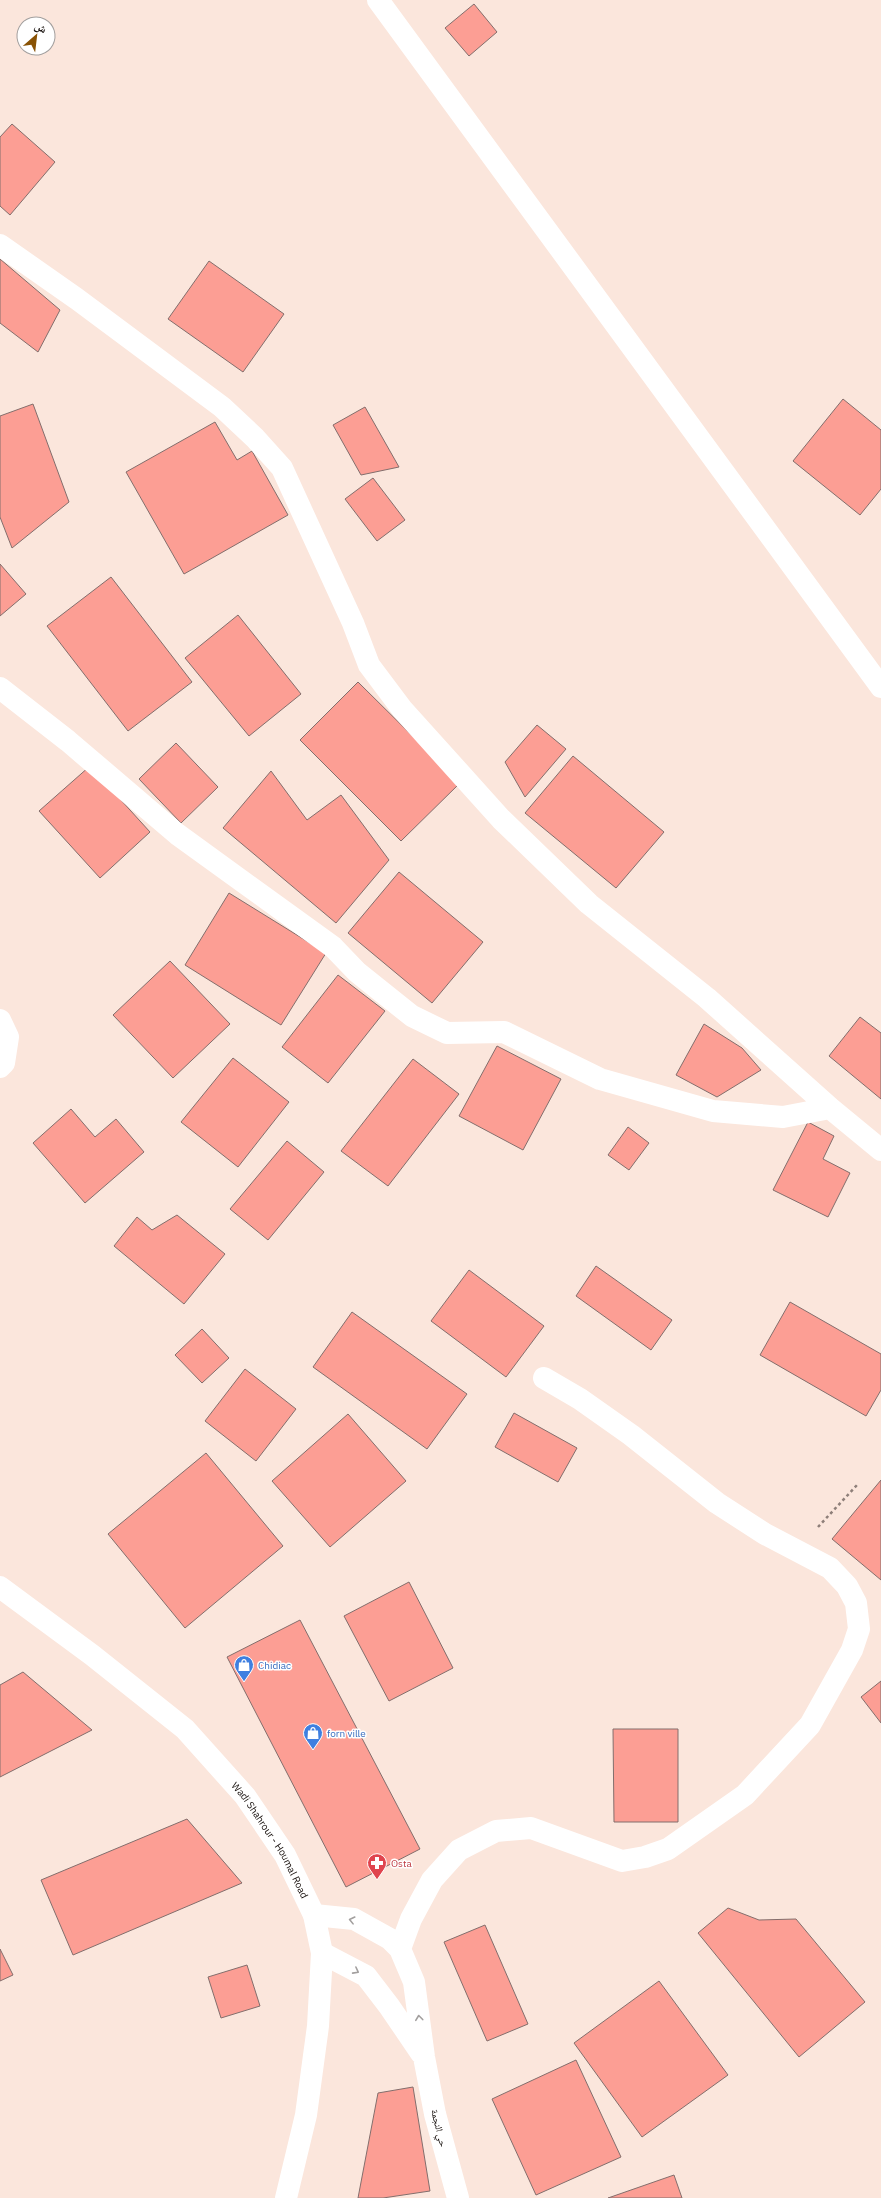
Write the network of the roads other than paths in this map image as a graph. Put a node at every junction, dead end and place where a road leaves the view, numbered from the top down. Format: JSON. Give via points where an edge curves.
{"nodes":[{"id":1,"x":378,"y":0,"type":"edge"},
{"id":2,"x":0,"y":246,"type":"edge"},
{"id":3,"x":881,"y":687,"type":"edge"},
{"id":4,"x":0,"y":688,"type":"edge"},
{"id":5,"x":0,"y":1020,"type":"edge"},
{"id":6,"x":0,"y":1067,"type":"edge"},
{"id":7,"x":830,"y":1108,"type":"junction"},
{"id":8,"x":881,"y":1150,"type":"edge"},
{"id":9,"x":544,"y":1378,"type":"dead end"},
{"id":10,"x":0,"y":1587,"type":"edge"},
{"id":11,"x":314,"y":1915,"type":"junction"},
{"id":12,"x":400,"y":1949,"type":"junction"},
{"id":13,"x":322,"y":1953,"type":"junction"},
{"id":14,"x":424,"y":2057,"type":"junction"},
{"id":15,"x":286,"y":2198,"type":"edge"},
{"id":16,"x":458,"y":2198,"type":"edge"}],
"edges":[{"from":1,"to":3,"type":"street"},
{"from":2,"to":7,"type":"street","via":[[77,299],[222,407],[255,438],[282,468],[353,623],[369,665],[402,709],[501,819],[589,904],[707,998]]},
{"from":4,"to":7,"type":"street","via":[[68,741],[177,834],[333,948],[357,972],[412,1016],[447,1032],[504,1032],[600,1080],[713,1111],[783,1117]]},
{"from":5,"to":6,"type":"street","via":[[8,1037],[4,1063]]},
{"from":7,"to":8,"type":"street"},
{"from":9,"to":12,"type":"street","via":[[580,1399],[631,1435],[717,1503],[765,1534],[830,1568],[847,1586],[856,1603],[859,1629],[846,1661],[810,1726],[745,1795],[668,1849],[622,1861],[531,1828],[496,1831],[459,1850],[432,1880],[411,1919]]},
{"from":10,"to":11,"type":"street","name":"Wadi Shahrour - Houmal Road","via":[[92,1655],[185,1729],[249,1803],[285,1855]]},
{"from":12,"to":11,"type":"street","one_way":true,"via":[[390,1939],[354,1919]]},
{"from":11,"to":13,"type":"street","name":"Wadi Shahrour - Houmal Road"},
{"from":14,"to":12,"type":"street","name":"حي النجمة","one_way":true,"via":[[414,1982]]},
{"from":13,"to":14,"type":"street","one_way":true,"via":[[366,1976]]},
{"from":13,"to":15,"type":"street","name":"Wadi Shahrour - Houmal Road","via":[[318,2026],[306,2115]]},
{"from":14,"to":16,"type":"street","name":"حي النجمة","via":[[435,2114]]}]}
